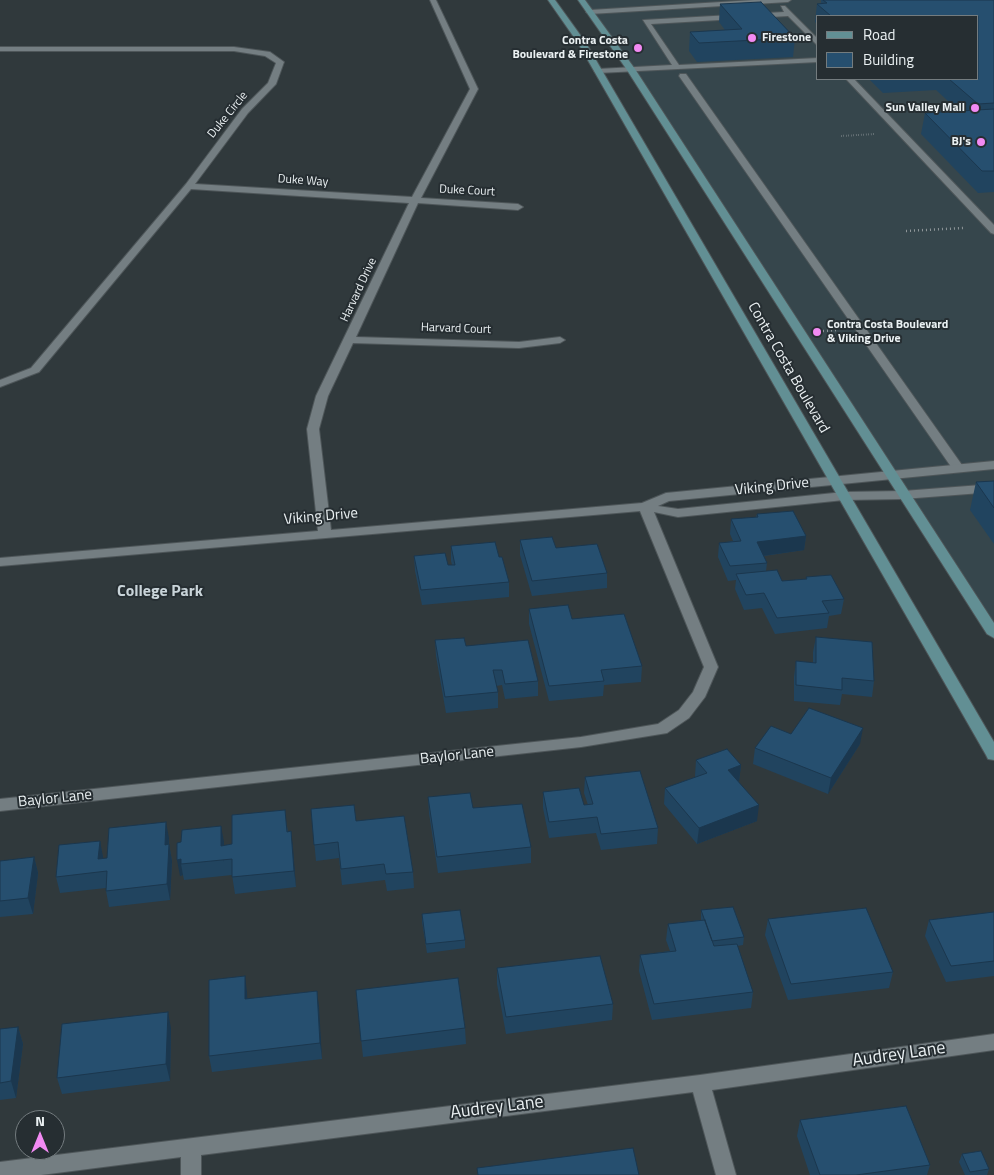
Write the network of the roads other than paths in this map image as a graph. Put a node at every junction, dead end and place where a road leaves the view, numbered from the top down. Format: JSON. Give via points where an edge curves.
{"nodes":[{"id":1,"x":433,"y":0,"type":"edge"},
{"id":2,"x":552,"y":0,"type":"edge"},
{"id":3,"x":581,"y":0,"type":"edge"},
{"id":4,"x":789,"y":0,"type":"edge"},
{"id":5,"x":635,"y":1,"type":"edge"},
{"id":6,"x":642,"y":9,"type":"junction"},
{"id":7,"x":590,"y":12,"type":"junction"},
{"id":8,"x":788,"y":14,"type":"junction"},
{"id":9,"x":646,"y":22,"type":"junction"},
{"id":10,"x":816,"y":42,"type":"edge"},
{"id":11,"x":0,"y":49,"type":"edge"},
{"id":12,"x":816,"y":60,"type":"edge"},
{"id":13,"x":722,"y":65,"type":"junction"},
{"id":14,"x":677,"y":67,"type":"junction"},
{"id":15,"x":816,"y":69,"type":"edge"},
{"id":16,"x":729,"y":73,"type":"junction"},
{"id":17,"x":633,"y":74,"type":"junction"},
{"id":18,"x":600,"y":75,"type":"junction"},
{"id":19,"x":683,"y":76,"type":"junction"},
{"id":20,"x":851,"y":80,"type":"edge"},
{"id":21,"x":189,"y":186,"type":"junction"},
{"id":22,"x":415,"y":201,"type":"junction"},
{"id":23,"x":518,"y":207,"type":"dead end"},
{"id":24,"x":994,"y":231,"type":"edge"},
{"id":25,"x":350,"y":340,"type":"junction"},
{"id":26,"x":560,"y":340,"type":"dead end"},
{"id":27,"x":0,"y":384,"type":"edge"},
{"id":28,"x":994,"y":465,"type":"edge"},
{"id":29,"x":958,"y":468,"type":"junction"},
{"id":30,"x":890,"y":474,"type":"junction"},
{"id":31,"x":835,"y":482,"type":"junction"},
{"id":32,"x":994,"y":488,"type":"edge"},
{"id":33,"x":903,"y":495,"type":"junction"},
{"id":34,"x":844,"y":496,"type":"junction"},
{"id":35,"x":645,"y":507,"type":"junction"},
{"id":36,"x":325,"y":533,"type":"junction"},
{"id":37,"x":0,"y":562,"type":"edge"},
{"id":38,"x":994,"y":634,"type":"edge"},
{"id":39,"x":994,"y":755,"type":"edge"},
{"id":40,"x":0,"y":805,"type":"edge"},
{"id":41,"x":994,"y":1042,"type":"edge"},
{"id":42,"x":700,"y":1083,"type":"junction"},
{"id":43,"x":190,"y":1146,"type":"junction"},
{"id":44,"x":0,"y":1171,"type":"edge"},
{"id":45,"x":191,"y":1175,"type":"edge"},
{"id":46,"x":726,"y":1175,"type":"edge"}],
"edges":[{"from":1,"to":22,"type":"street","name":"Harvard Drive","via":[[474,89]]},
{"from":2,"to":18,"type":"main road","name":"Contra Costa Boulevard"},
{"from":3,"to":7,"type":"main road","name":"Contra Costa Boulevard"},
{"from":4,"to":6,"type":"street"},
{"from":4,"to":8,"type":"street","via":[[782,7]]},
{"from":5,"to":6,"type":"street"},
{"from":6,"to":7,"type":"street"},
{"from":6,"to":9,"type":"street"},
{"from":7,"to":17,"type":"main road","name":"Contra Costa Boulevard"},
{"from":8,"to":9,"type":"street"},
{"from":8,"to":10,"type":"street"},
{"from":9,"to":14,"type":"street"},
{"from":11,"to":21,"type":"street","name":"Duke Circle","via":[[234,49],[267,54],[280,62],[272,84],[245,111]]},
{"from":12,"to":13,"type":"street"},
{"from":13,"to":14,"type":"street"},
{"from":13,"to":16,"type":"street"},
{"from":14,"to":17,"type":"street"},
{"from":15,"to":16,"type":"street"},
{"from":16,"to":19,"type":"street"},
{"from":17,"to":18,"type":"street"},
{"from":17,"to":19,"type":"street"},
{"from":17,"to":30,"type":"main road","name":"Contra Costa Boulevard"},
{"from":18,"to":31,"type":"main road","name":"Contra Costa Boulevard"},
{"from":19,"to":29,"type":"street"},
{"from":20,"to":24,"type":"street"},
{"from":21,"to":22,"type":"street","name":"Duke Way"},
{"from":21,"to":27,"type":"street","name":"Duke Circle","via":[[35,370]]},
{"from":22,"to":23,"type":"street","name":"Duke Court"},
{"from":22,"to":25,"type":"street","name":"Harvard Drive"},
{"from":25,"to":26,"type":"street","name":"Harvard Court","via":[[520,345]]},
{"from":25,"to":36,"type":"street","name":"Harvard Drive","via":[[322,396],[312,430]]},
{"from":28,"to":29,"type":"street"},
{"from":29,"to":30,"type":"street"},
{"from":30,"to":31,"type":"street","name":"Viking Drive"},
{"from":30,"to":33,"type":"main road","name":"Contra Costa Boulevard"},
{"from":31,"to":34,"type":"main road","name":"Contra Costa Boulevard"},
{"from":31,"to":35,"type":"street","name":"Viking Drive","via":[[666,497]]},
{"from":32,"to":33,"type":"street"},
{"from":33,"to":34,"type":"street","name":"Viking Drive"},
{"from":33,"to":38,"type":"main road","name":"Contra Costa Boulevard"},
{"from":34,"to":35,"type":"street","name":"Viking Drive","via":[[678,513]]},
{"from":34,"to":39,"type":"main road","name":"Contra Costa Boulevard"},
{"from":35,"to":36,"type":"street","name":"Viking Drive"},
{"from":35,"to":40,"type":"street","name":"Baylor Lane","via":[[711,667],[700,694],[684,714],[662,729],[581,742]]},
{"from":36,"to":37,"type":"street","name":"Viking Drive"},
{"from":41,"to":42,"type":"street","name":"Audrey Lane"},
{"from":42,"to":43,"type":"street","name":"Audrey Lane"},
{"from":42,"to":46,"type":"street"},
{"from":43,"to":44,"type":"street","name":"Audrey Lane"},
{"from":43,"to":45,"type":"street"}]}
